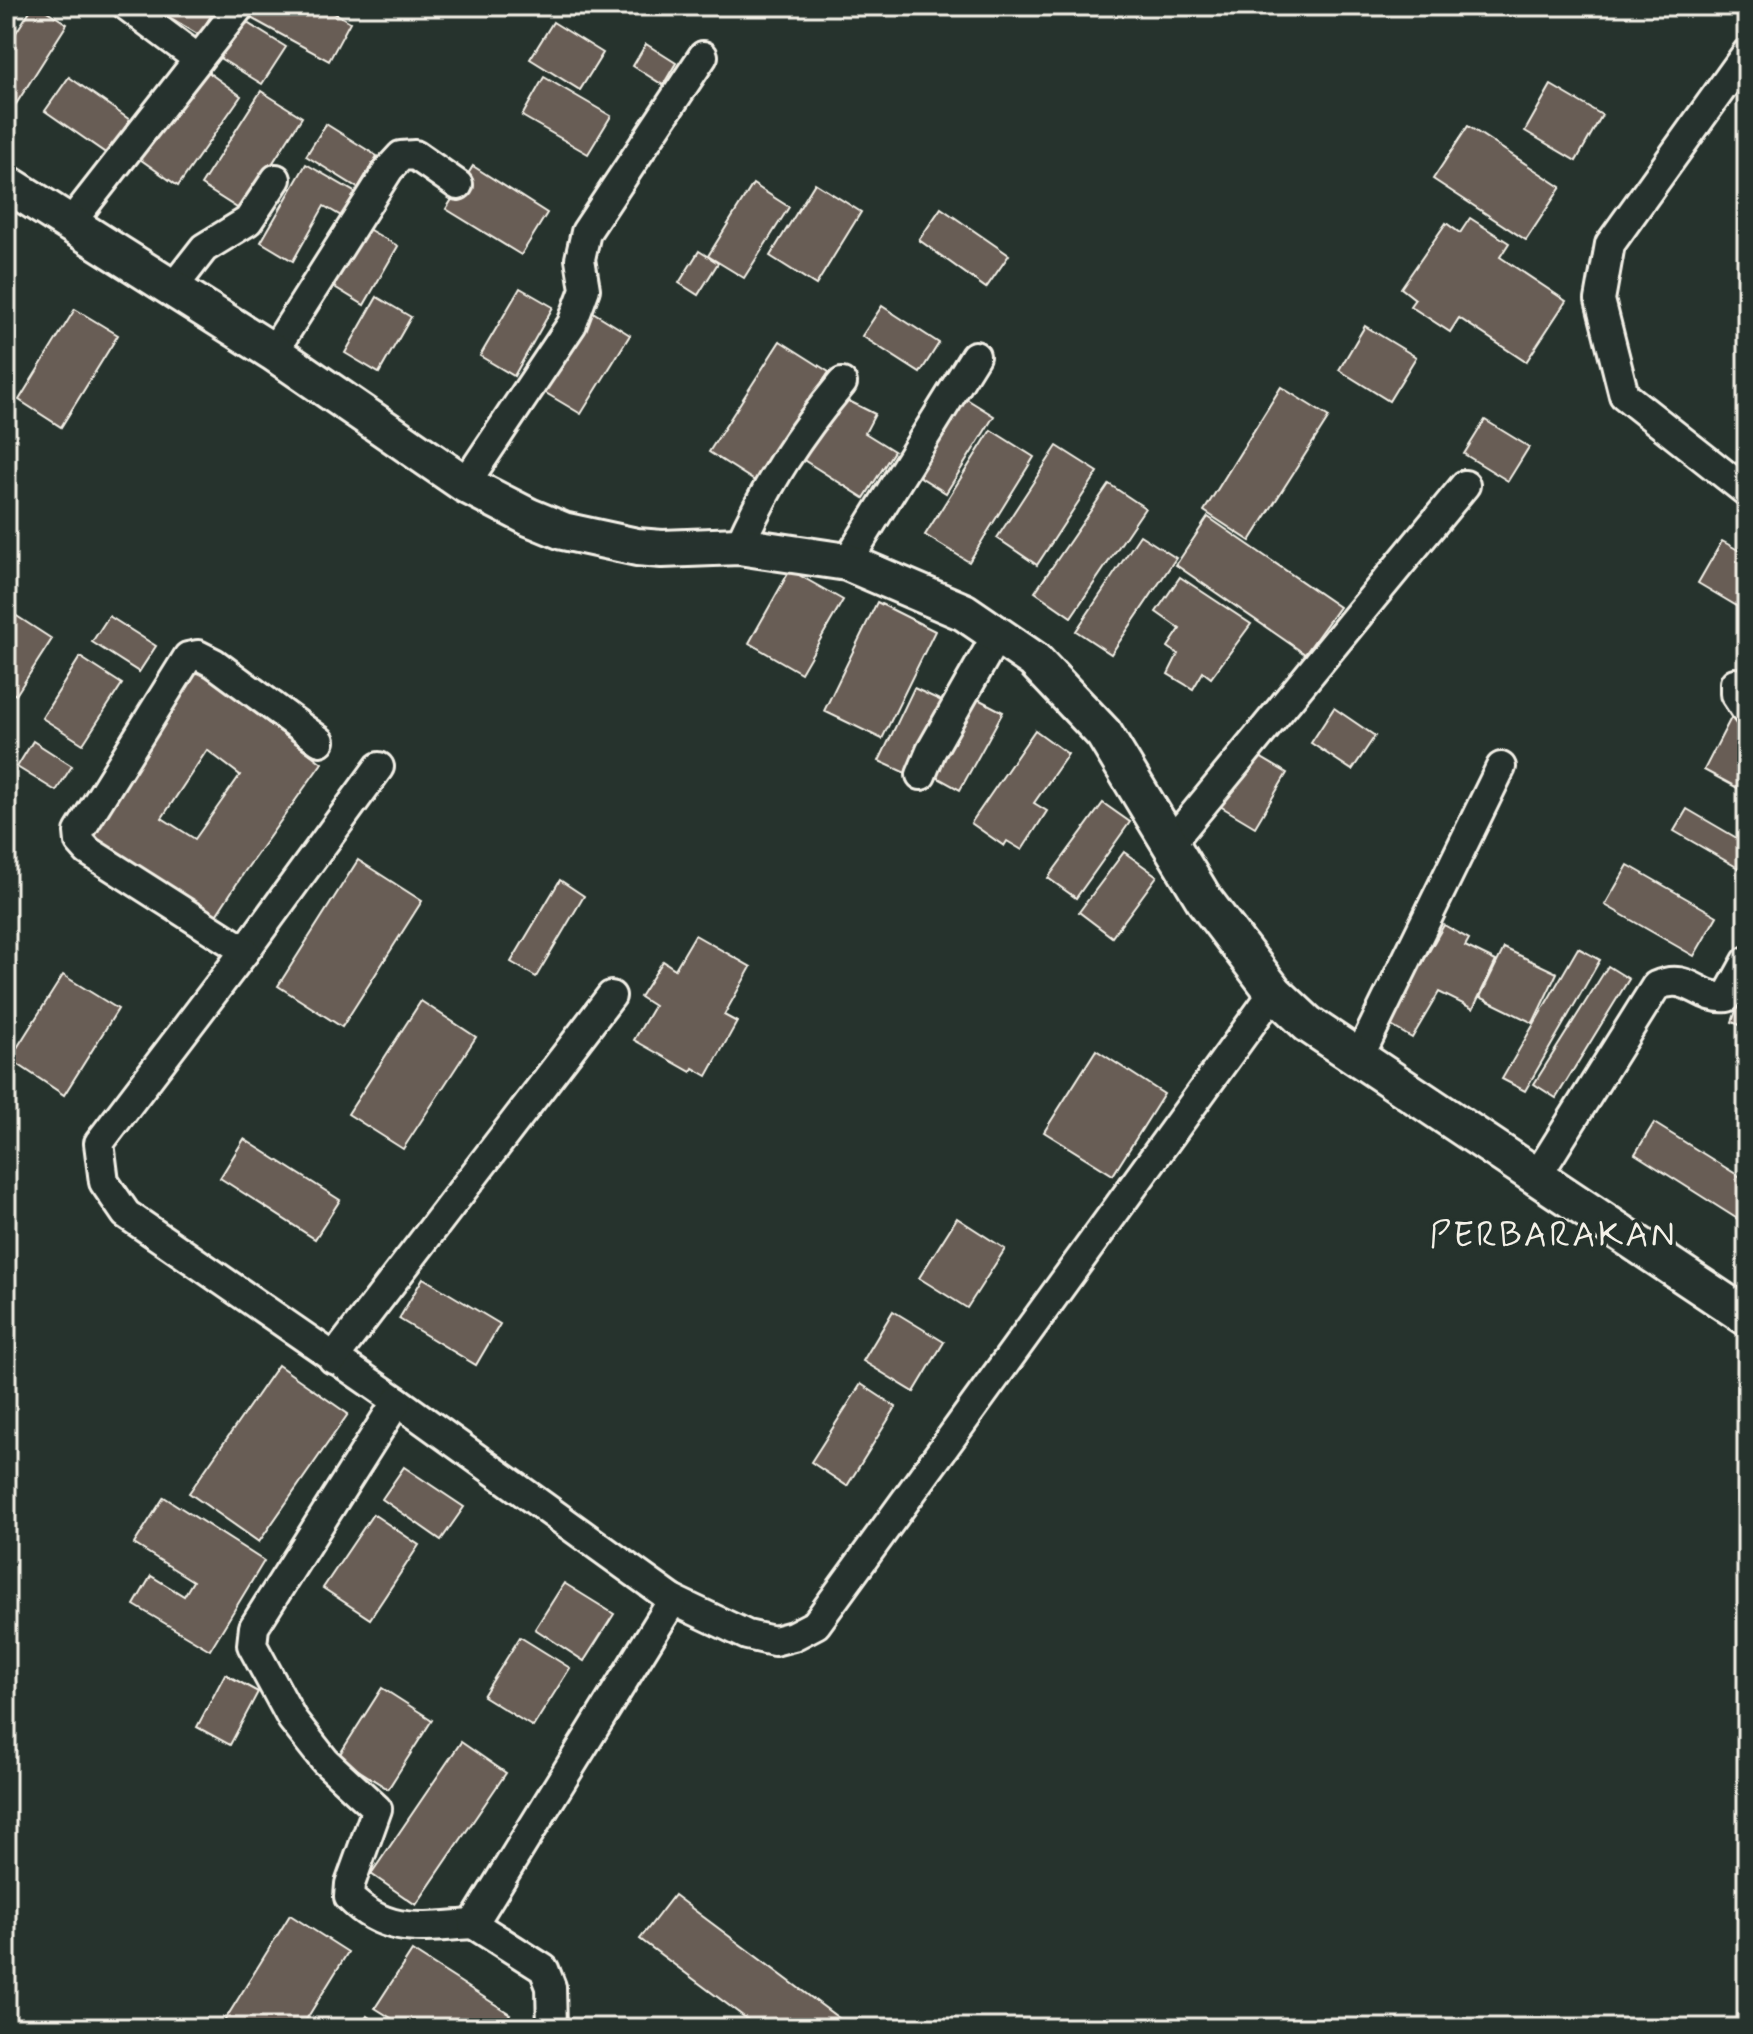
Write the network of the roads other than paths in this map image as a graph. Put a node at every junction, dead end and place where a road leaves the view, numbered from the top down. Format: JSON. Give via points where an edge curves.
{"nodes":[{"id":1,"x":127,"y":6,"type":"edge"},
{"id":2,"x":240,"y":6,"type":"edge"},
{"id":3,"x":1747,"y":53,"type":"edge"},
{"id":4,"x":703,"y":56,"type":"dead end"},
{"id":5,"x":198,"y":59,"type":"junction"},
{"id":6,"x":276,"y":179,"type":"dead end"},
{"id":7,"x":6,"y":183,"type":"edge"},
{"id":8,"x":458,"y":185,"type":"dead end"},
{"id":9,"x":69,"y":225,"type":"junction"},
{"id":10,"x":172,"y":289,"type":"junction"},
{"id":11,"x":273,"y":352,"type":"junction"},
{"id":12,"x":975,"y":356,"type":"dead end"},
{"id":13,"x":842,"y":383,"type":"dead end"},
{"id":14,"x":465,"y":484,"type":"junction"},
{"id":15,"x":1465,"y":485,"type":"dead end"},
{"id":16,"x":1747,"y":492,"type":"edge"},
{"id":17,"x":739,"y":546,"type":"junction"},
{"id":18,"x":847,"y":562,"type":"junction"},
{"id":19,"x":997,"y":635,"type":"junction"},
{"id":20,"x":1735,"y":683,"type":"dead end"},
{"id":21,"x":1747,"y":712,"type":"edge"},
{"id":22,"x":320,"y":741,"type":"dead end"},
{"id":23,"x":379,"y":767,"type":"dead end"},
{"id":24,"x":1501,"y":767,"type":"dead end"},
{"id":25,"x":921,"y":775,"type":"dead end"},
{"id":26,"x":1169,"y":845,"type":"junction"},
{"id":27,"x":245,"y":951,"type":"junction"},
{"id":28,"x":1747,"y":961,"type":"edge"},
{"id":29,"x":1274,"y":992,"type":"junction"},
{"id":30,"x":611,"y":996,"type":"dead end"},
{"id":31,"x":1358,"y":1059,"type":"junction"},
{"id":32,"x":1537,"y":1176,"type":"junction"},
{"id":33,"x":1747,"y":1317,"type":"edge"},
{"id":34,"x":333,"y":1359,"type":"junction"},
{"id":35,"x":397,"y":1401,"type":"junction"},
{"id":36,"x":673,"y":1600,"type":"junction"},
{"id":37,"x":473,"y":1924,"type":"junction"},
{"id":38,"x":552,"y":2028,"type":"edge"}],
"edges":[{"from":1,"to":5,"type":"street"},
{"from":2,"to":5,"type":"street"},
{"from":3,"to":16,"type":"street","via":[[1610,244],[1600,300],[1624,395]]},
{"from":4,"to":14,"type":"street","via":[[586,232],[580,259],[585,289],[572,324]]},
{"from":5,"to":9,"type":"street"},
{"from":6,"to":10,"type":"street","via":[[248,221],[204,248]]},
{"from":7,"to":9,"type":"street"},
{"from":8,"to":11,"type":"street","via":[[415,155],[401,156]]},
{"from":9,"to":10,"type":"street"},
{"from":10,"to":11,"type":"street"},
{"from":11,"to":14,"type":"street"},
{"from":12,"to":18,"type":"street"},
{"from":13,"to":17,"type":"street","via":[[788,452]]},
{"from":14,"to":17,"type":"street","via":[[563,531],[662,549]]},
{"from":15,"to":26,"type":"street"},
{"from":17,"to":18,"type":"street"},
{"from":18,"to":19,"type":"street","via":[[964,612]]},
{"from":19,"to":25,"type":"street"},
{"from":19,"to":26,"type":"street","via":[[1034,660],[1104,734]]},
{"from":20,"to":21,"type":"street","via":[[1735,694]]},
{"from":22,"to":27,"type":"street","via":[[214,663],[198,655],[188,657],[79,832],[88,851]]},
{"from":23,"to":27,"type":"street"},
{"from":24,"to":31,"type":"street"},
{"from":26,"to":29,"type":"street"},
{"from":27,"to":34,"type":"street","via":[[99,1143],[104,1182],[126,1214]]},
{"from":28,"to":32,"type":"street","via":[[1727,997],[1715,998],[1669,980],[1656,986]]},
{"from":29,"to":31,"type":"street"},
{"from":29,"to":36,"type":"street","via":[[816,1624],[774,1641],[747,1635]]},
{"from":30,"to":34,"type":"street"},
{"from":31,"to":32,"type":"street"},
{"from":32,"to":33,"type":"street"},
{"from":34,"to":35,"type":"street"},
{"from":35,"to":36,"type":"street"},
{"from":35,"to":37,"type":"street","via":[[254,1627],[252,1645],[308,1740],[377,1809],[349,1897],[384,1923],[404,1928]]},
{"from":36,"to":37,"type":"street"},
{"from":37,"to":38,"type":"street","via":[[544,1969],[551,1987]]}]}
